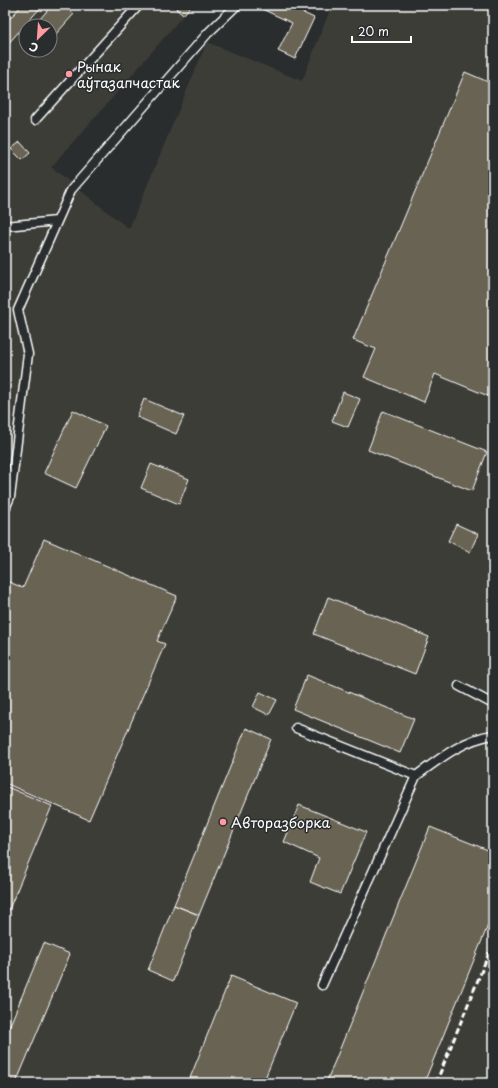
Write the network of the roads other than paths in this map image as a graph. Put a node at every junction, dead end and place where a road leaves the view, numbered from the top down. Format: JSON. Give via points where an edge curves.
{"nodes":[{"id":1,"x":140,"y":5,"type":"edge"},
{"id":2,"x":237,"y":5,"type":"edge"},
{"id":3,"x":35,"y":120,"type":"dead end"},
{"id":4,"x":57,"y":221,"type":"junction"},
{"id":5,"x":5,"y":226,"type":"edge"},
{"id":6,"x":5,"y":509,"type":"edge"},
{"id":7,"x":459,"y":686,"type":"dead end"},
{"id":8,"x":493,"y":704,"type":"edge"},
{"id":9,"x":296,"y":728,"type":"dead end"},
{"id":10,"x":493,"y":735,"type":"edge"},
{"id":11,"x":416,"y":776,"type":"junction"},
{"id":12,"x":322,"y":985,"type":"dead end"}],
"edges":[{"from":1,"to":3,"type":"lane"},
{"from":2,"to":4,"type":"lane","via":[[208,33],[71,190]]},
{"from":4,"to":5,"type":"lane"},
{"from":4,"to":6,"type":"lane","via":[[18,310],[28,354],[10,497]]},
{"from":7,"to":8,"type":"lane"},
{"from":9,"to":11,"type":"lane"},
{"from":10,"to":11,"type":"lane","via":[[479,737],[443,756]]},
{"from":11,"to":12,"type":"lane"}]}
